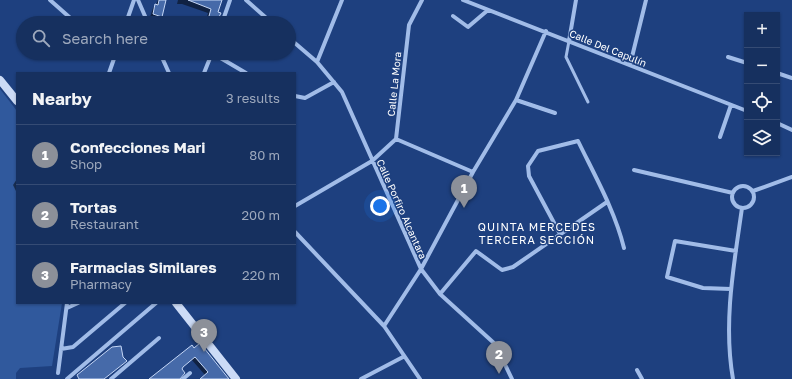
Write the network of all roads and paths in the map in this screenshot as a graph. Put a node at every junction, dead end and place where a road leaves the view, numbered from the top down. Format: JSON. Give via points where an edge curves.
{"nodes":[{"id":1,"x":50,"y":0,"type":"edge"},
{"id":2,"x":134,"y":0,"type":"edge"},
{"id":3,"x":138,"y":0,"type":"edge"},
{"id":4,"x":230,"y":0,"type":"edge"},
{"id":5,"x":246,"y":0,"type":"edge"},
{"id":6,"x":342,"y":0,"type":"edge"},
{"id":7,"x":422,"y":0,"type":"edge"},
{"id":8,"x":463,"y":0,"type":"edge"},
{"id":9,"x":576,"y":0,"type":"edge"},
{"id":10,"x":646,"y":0,"type":"edge"},
{"id":11,"x":488,"y":10,"type":"junction"},
{"id":12,"x":68,"y":16,"type":"edge"},
{"id":13,"x":128,"y":16,"type":"edge"},
{"id":14,"x":145,"y":16,"type":"edge"},
{"id":15,"x":224,"y":16,"type":"edge"},
{"id":16,"x":264,"y":16,"type":"edge"},
{"id":17,"x":453,"y":16,"type":"dead end"},
{"id":18,"x":546,"y":31,"type":"junction"},
{"id":19,"x":569,"y":41,"type":"junction"},
{"id":20,"x":296,"y":44,"type":"edge"},
{"id":21,"x":728,"y":57,"type":"dead end"},
{"id":22,"x":113,"y":60,"type":"edge"},
{"id":23,"x":163,"y":60,"type":"edge"},
{"id":24,"x":209,"y":60,"type":"edge"},
{"id":25,"x":224,"y":60,"type":"edge"},
{"id":26,"x":317,"y":62,"type":"junction"},
{"id":27,"x":744,"y":62,"type":"edge"},
{"id":28,"x":630,"y":65,"type":"junction"},
{"id":29,"x":109,"y":72,"type":"edge"},
{"id":30,"x":169,"y":72,"type":"edge"},
{"id":31,"x":204,"y":72,"type":"edge"},
{"id":32,"x":244,"y":72,"type":"edge"},
{"id":33,"x":780,"y":74,"type":"edge"},
{"id":34,"x":792,"y":78,"type":"edge"},
{"id":35,"x":0,"y":80,"type":"edge"},
{"id":36,"x":334,"y":82,"type":"junction"},
{"id":37,"x":296,"y":96,"type":"edge"},
{"id":38,"x":16,"y":100,"type":"edge"},
{"id":39,"x":516,"y":100,"type":"junction"},
{"id":40,"x":588,"y":102,"type":"dead end"},
{"id":41,"x":731,"y":105,"type":"junction"},
{"id":42,"x":744,"y":110,"type":"edge"},
{"id":43,"x":555,"y":113,"type":"dead end"},
{"id":44,"x":780,"y":125,"type":"edge"},
{"id":45,"x":792,"y":130,"type":"edge"},
{"id":46,"x":720,"y":137,"type":"dead end"},
{"id":47,"x":396,"y":139,"type":"junction"},
{"id":48,"x":372,"y":162,"type":"junction"},
{"id":49,"x":634,"y":170,"type":"dead end"},
{"id":50,"x":473,"y":172,"type":"junction"},
{"id":51,"x":792,"y":177,"type":"edge"},
{"id":52,"x":753,"y":191,"type":"junction"},
{"id":53,"x":733,"y":193,"type":"junction"},
{"id":54,"x":607,"y":202,"type":"junction"},
{"id":55,"x":296,"y":205,"type":"edge"},
{"id":56,"x":742,"y":208,"type":"junction"},
{"id":57,"x":296,"y":233,"type":"edge"},
{"id":58,"x":560,"y":234,"type":"junction"},
{"id":59,"x":624,"y":248,"type":"dead end"},
{"id":60,"x":736,"y":251,"type":"junction"},
{"id":61,"x":421,"y":269,"type":"junction"},
{"id":62,"x":731,"y":289,"type":"junction"},
{"id":63,"x":440,"y":294,"type":"junction"},
{"id":64,"x":124,"y":304,"type":"edge"},
{"id":65,"x":155,"y":304,"type":"edge"},
{"id":66,"x":177,"y":304,"type":"edge"},
{"id":67,"x":67,"y":306,"type":"edge"},
{"id":68,"x":384,"y":326,"type":"junction"},
{"id":69,"x":158,"y":338,"type":"dead end"},
{"id":70,"x":61,"y":349,"type":"junction"},
{"id":71,"x":403,"y":357,"type":"junction"},
{"id":72,"x":637,"y":370,"type":"dead end"},
{"id":73,"x":58,"y":373,"type":"dead end"},
{"id":74,"x":190,"y":374,"type":"dead end"},
{"id":75,"x":367,"y":378,"type":"edge"},
{"id":76,"x":67,"y":379,"type":"edge"},
{"id":77,"x":111,"y":379,"type":"edge"},
{"id":78,"x":183,"y":379,"type":"edge"},
{"id":79,"x":236,"y":379,"type":"edge"},
{"id":80,"x":361,"y":379,"type":"edge"},
{"id":81,"x":420,"y":379,"type":"edge"},
{"id":82,"x":512,"y":379,"type":"edge"},
{"id":83,"x":642,"y":379,"type":"edge"},
{"id":84,"x":733,"y":379,"type":"edge"}],
"edges":[{"from":1,"to":12,"type":"street"},
{"from":2,"to":13,"type":"street"},
{"from":3,"to":14,"type":"street"},
{"from":4,"to":15,"type":"street"},
{"from":5,"to":16,"type":"street"},
{"from":6,"to":26,"type":"street"},
{"from":7,"to":47,"type":"street","name":"Calle La Mora","via":[[409,25]]},
{"from":8,"to":11,"type":"street","name":"Calle Del Capulín"},
{"from":9,"to":19,"type":"street"},
{"from":10,"to":28,"type":"street"},
{"from":11,"to":17,"type":"street","via":[[468,27]]},
{"from":11,"to":18,"type":"street","name":"Calle Del Capulín"},
{"from":18,"to":19,"type":"street","name":"Calle Del Capulín"},
{"from":18,"to":39,"type":"street"},
{"from":19,"to":28,"type":"street","name":"Calle Del Capulín"},
{"from":19,"to":40,"type":"lane","via":[[566,57]]},
{"from":20,"to":26,"type":"street","name":"Calle Porfiro Alcantara"},
{"from":21,"to":27,"type":"street"},
{"from":22,"to":29,"type":"street"},
{"from":23,"to":30,"type":"street"},
{"from":24,"to":31,"type":"street"},
{"from":25,"to":32,"type":"street"},
{"from":26,"to":36,"type":"street","name":"Calle Porfiro Alcantara"},
{"from":28,"to":41,"type":"street","name":"Calle Del Capulín"},
{"from":33,"to":34,"type":"street"},
{"from":35,"to":38,"type":"main road"},
{"from":36,"to":37,"type":"street","via":[[305,98]]},
{"from":36,"to":48,"type":"street","name":"Calle Porfiro Alcantara","via":[[342,92]]},
{"from":39,"to":43,"type":"street"},
{"from":39,"to":50,"type":"street"},
{"from":41,"to":42,"type":"street","name":"Calle Del Capulín"},
{"from":41,"to":46,"type":"street"},
{"from":44,"to":45,"type":"street"},
{"from":47,"to":48,"type":"street"},
{"from":47,"to":50,"type":"street"},
{"from":48,"to":55,"type":"street"},
{"from":48,"to":61,"type":"street","name":"Calle Porfiro Alcantara"},
{"from":49,"to":53,"type":"street"},
{"from":50,"to":61,"type":"street"},
{"from":51,"to":52,"type":"street"},
{"from":52,"to":53,"type":"street","via":[[744,186],[737,187]]},
{"from":52,"to":56,"type":"street","via":[[754,201]]},
{"from":53,"to":56,"type":"street","via":[[734,202]]},
{"from":54,"to":58,"type":"street"},
{"from":54,"to":58,"type":"street","via":[[578,141],[538,151],[528,166],[529,176]]},
{"from":54,"to":59,"type":"street"},
{"from":56,"to":60,"type":"street"},
{"from":57,"to":68,"type":"street"},
{"from":58,"to":63,"type":"street","via":[[513,267],[502,270],[476,251]]},
{"from":60,"to":62,"type":"street"},
{"from":60,"to":62,"type":"street","via":[[675,241],[667,276],[703,288]]},
{"from":61,"to":63,"type":"street","name":"Calle Porfiro Alcantara"},
{"from":61,"to":68,"type":"street"},
{"from":62,"to":84,"type":"street","via":[[730,359]]},
{"from":63,"to":82,"type":"street","name":"Calle Porfiro Alcantara","via":[[495,344]]},
{"from":64,"to":70,"type":"street","via":[[73,347]]},
{"from":65,"to":76,"type":"street"},
{"from":66,"to":79,"type":"main road"},
{"from":67,"to":70,"type":"street"},
{"from":68,"to":71,"type":"street"},
{"from":69,"to":77,"type":"street"},
{"from":70,"to":73,"type":"street"},
{"from":71,"to":75,"type":"street"},
{"from":71,"to":81,"type":"street"},
{"from":72,"to":83,"type":"street"},
{"from":74,"to":78,"type":"street"},
{"from":75,"to":80,"type":"street"}]}
